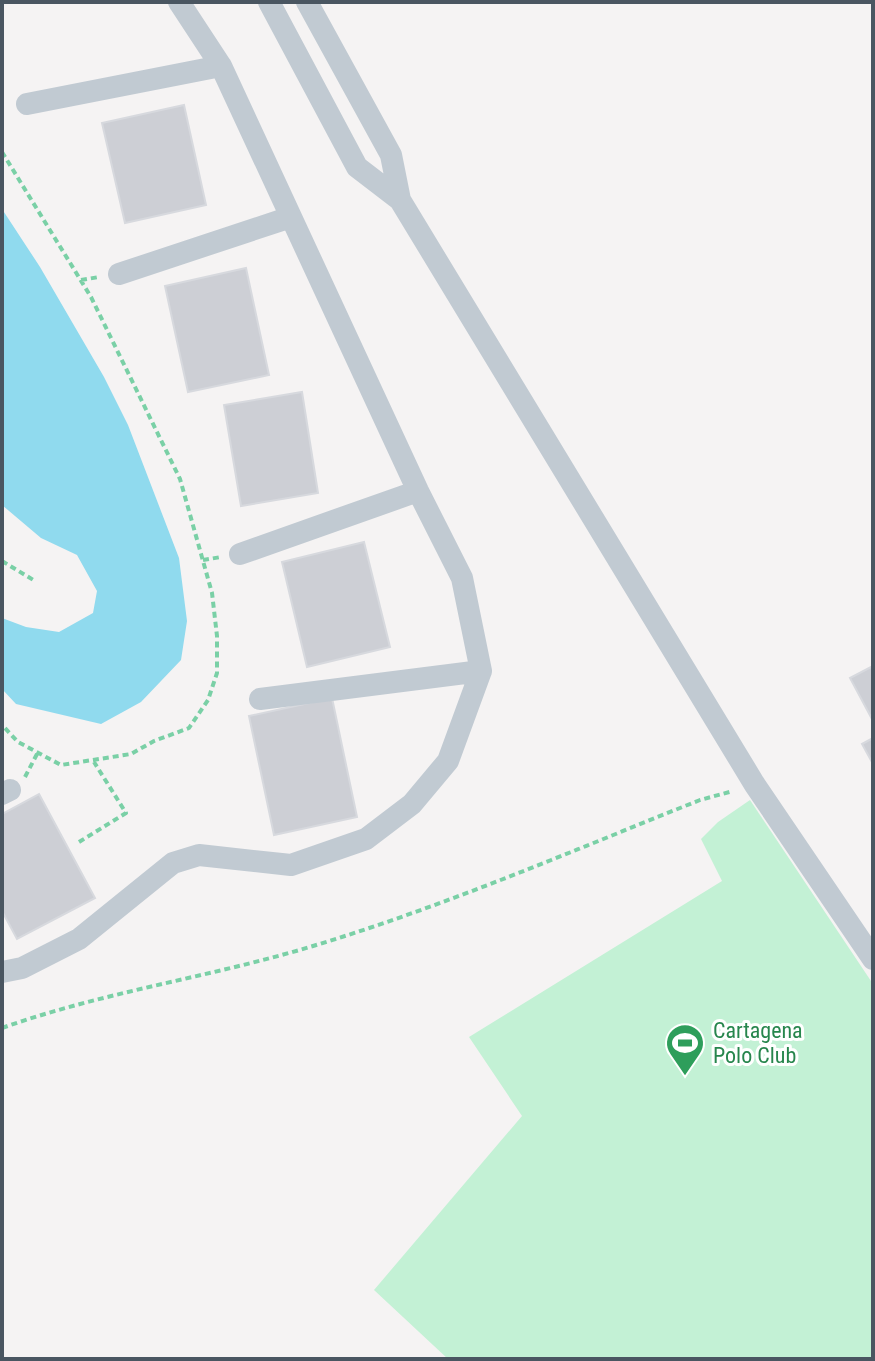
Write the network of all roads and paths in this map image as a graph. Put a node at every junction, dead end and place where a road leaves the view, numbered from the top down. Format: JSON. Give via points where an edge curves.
{"nodes":[{"id":1,"x":179,"y":2,"type":"edge"},
{"id":2,"x":269,"y":2,"type":"edge"},
{"id":3,"x":307,"y":2,"type":"edge"},
{"id":4,"x":221,"y":66,"type":"junction"},
{"id":5,"x":27,"y":104,"type":"dead end"},
{"id":6,"x":2,"y":152,"type":"edge"},
{"id":7,"x":400,"y":200,"type":"junction"},
{"id":8,"x":291,"y":217,"type":"junction"},
{"id":9,"x":119,"y":274,"type":"dead end"},
{"id":10,"x":418,"y":491,"type":"junction"},
{"id":11,"x":240,"y":554,"type":"dead end"},
{"id":12,"x":2,"y":561,"type":"edge"},
{"id":13,"x":35,"y":581,"type":"dead end"},
{"id":14,"x":481,"y":671,"type":"junction"},
{"id":15,"x":260,"y":699,"type":"dead end"},
{"id":16,"x":2,"y":725,"type":"edge"},
{"id":17,"x":94,"y":762,"type":"junction"},
{"id":18,"x":755,"y":785,"type":"junction"},
{"id":19,"x":79,"y":842,"type":"dead end"},
{"id":20,"x":873,"y":959,"type":"edge"},
{"id":21,"x":2,"y":972,"type":"edge"},
{"id":22,"x":2,"y":1028,"type":"edge"}],
"edges":[{"from":1,"to":4,"type":"street"},
{"from":2,"to":7,"type":"street","via":[[357,167]]},
{"from":3,"to":7,"type":"street","via":[[391,155]]},
{"from":4,"to":5,"type":"street"},
{"from":4,"to":8,"type":"street"},
{"from":6,"to":17,"type":"path","via":[[91,297],[180,479],[212,593],[217,673],[208,700],[189,728],[131,754]]},
{"from":7,"to":18,"type":"street"},
{"from":8,"to":9,"type":"street"},
{"from":8,"to":10,"type":"street"},
{"from":10,"to":11,"type":"street"},
{"from":10,"to":14,"type":"street","via":[[462,578]]},
{"from":12,"to":13,"type":"path"},
{"from":14,"to":15,"type":"street"},
{"from":14,"to":21,"type":"street","via":[[448,761],[412,804],[366,839],[291,865],[199,855],[173,863],[79,939],[22,968]]},
{"from":16,"to":17,"type":"path","via":[[18,742],[61,765]]},
{"from":17,"to":19,"type":"path","via":[[126,813]]},
{"from":18,"to":20,"type":"street"},
{"from":18,"to":22,"type":"path","via":[[700,800],[442,904],[311,947],[53,1010]]}]}
